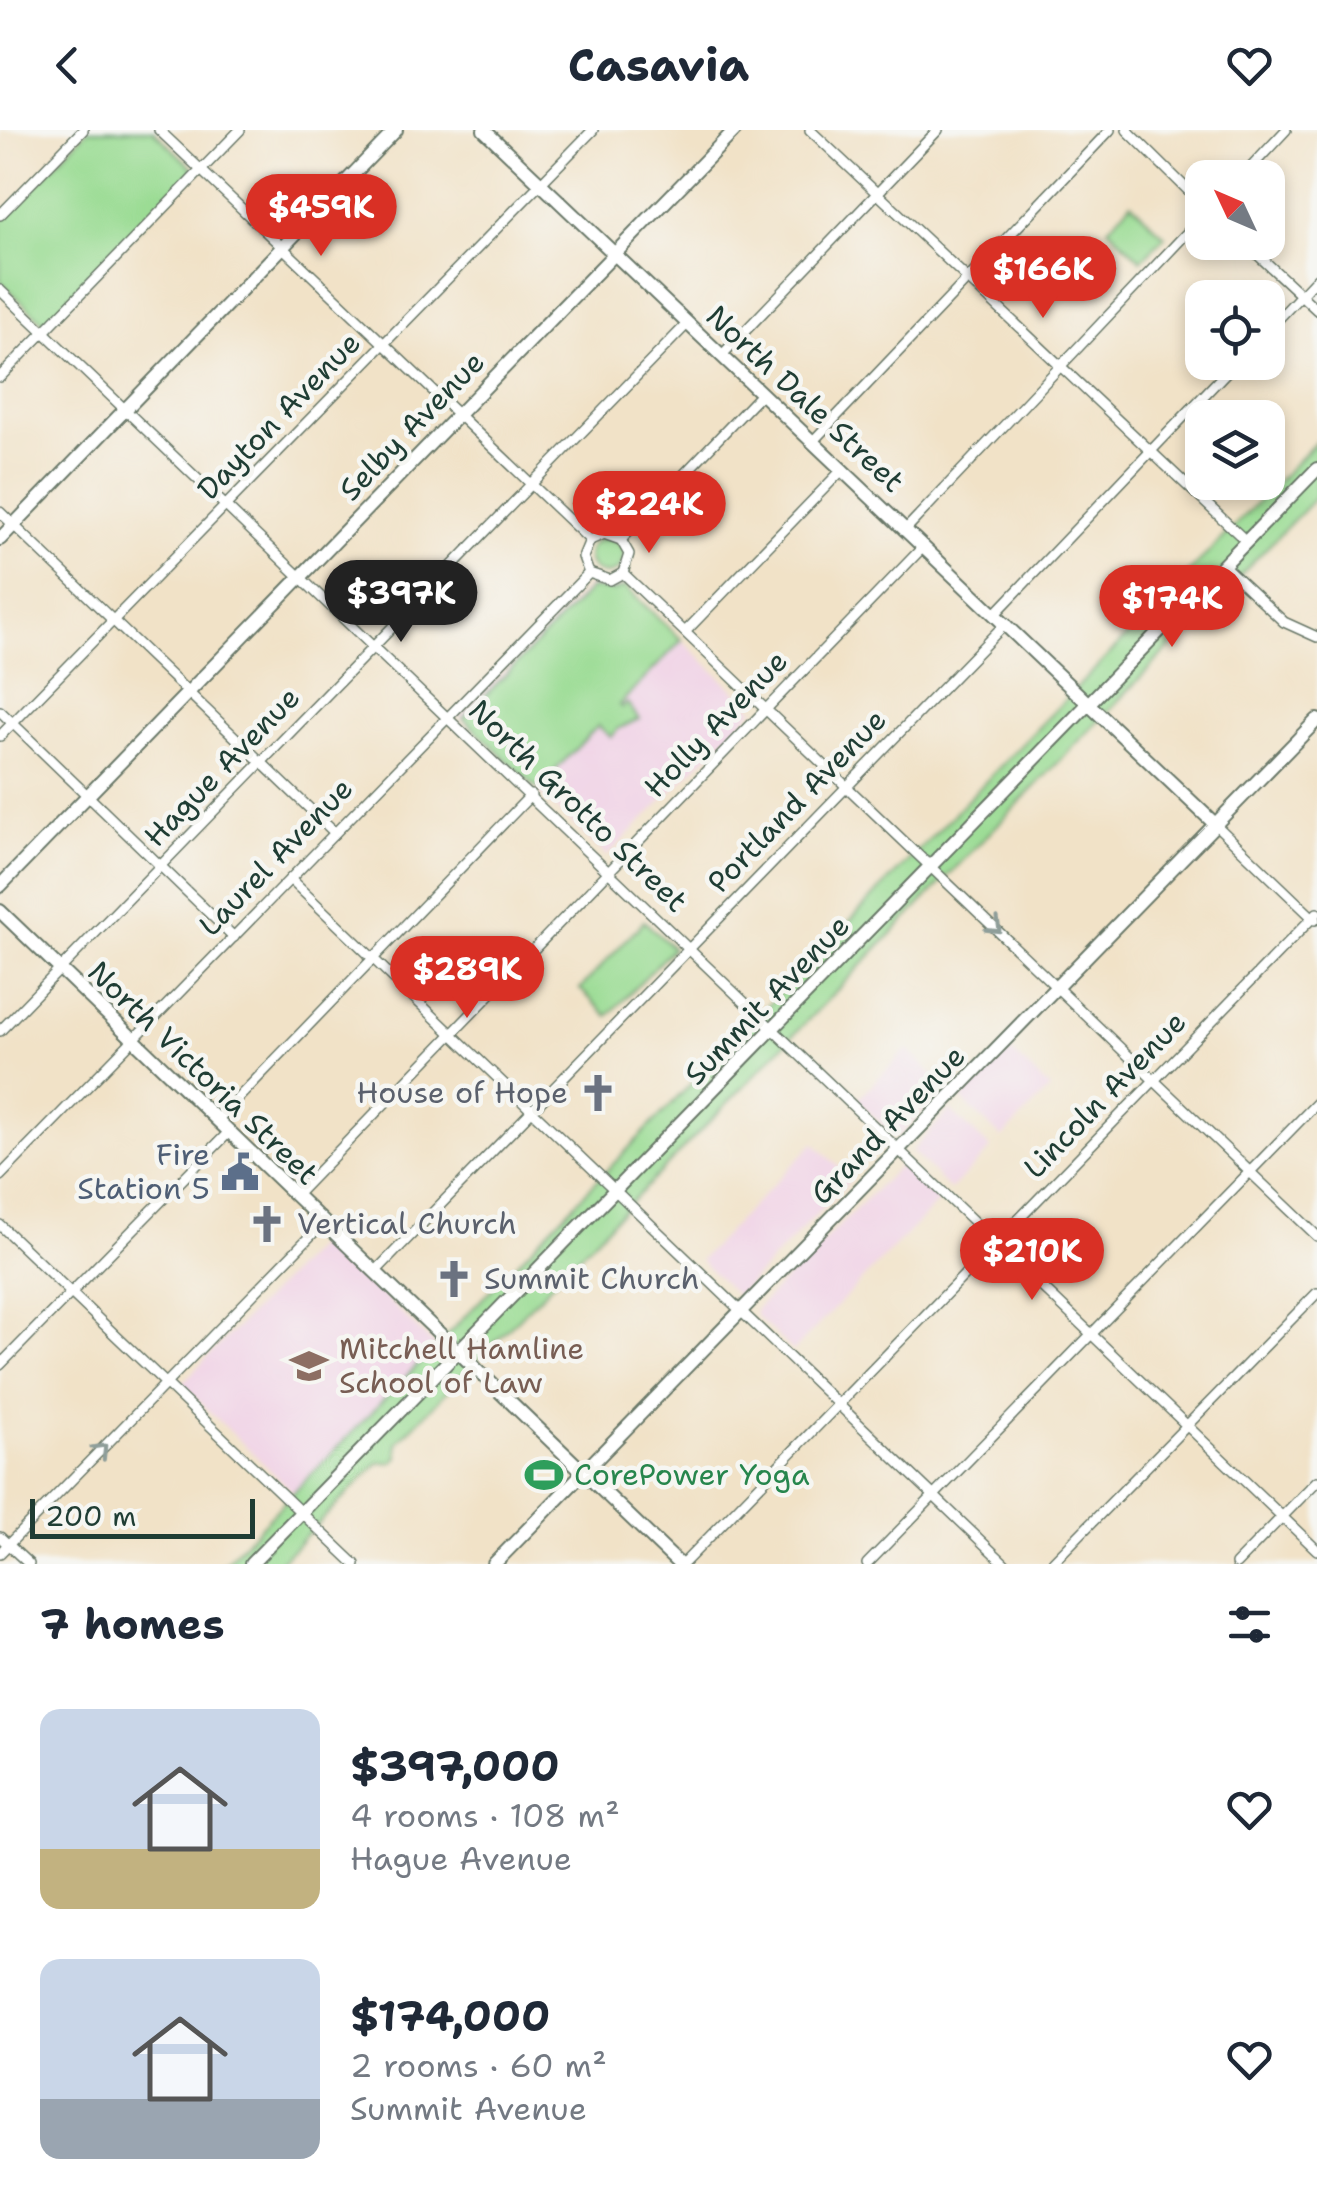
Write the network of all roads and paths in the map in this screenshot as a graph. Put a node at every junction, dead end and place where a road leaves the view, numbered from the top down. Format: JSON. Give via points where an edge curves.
{"nodes":[{"id":1,"x":83,"y":130,"type":"edge"},
{"id":2,"x":159,"y":130,"type":"edge"},
{"id":3,"x":240,"y":130,"type":"edge"},
{"id":4,"x":396,"y":130,"type":"edge"},
{"id":5,"x":484,"y":130,"type":"edge"},
{"id":6,"x":593,"y":130,"type":"edge"},
{"id":7,"x":735,"y":130,"type":"edge"},
{"id":8,"x":810,"y":130,"type":"edge"},
{"id":9,"x":938,"y":130,"type":"edge"},
{"id":10,"x":1110,"y":130,"type":"edge"},
{"id":11,"x":1127,"y":130,"type":"edge"},
{"id":12,"x":1286,"y":130,"type":"edge"},
{"id":13,"x":1258,"y":160,"type":"edge"},
{"id":14,"x":201,"y":170,"type":"junction"},
{"id":15,"x":540,"y":184,"type":"junction"},
{"id":16,"x":1185,"y":187,"type":"edge"},
{"id":17,"x":878,"y":192,"type":"junction"},
{"id":18,"x":0,"y":215,"type":"edge"},
{"id":19,"x":1185,"y":235,"type":"edge"},
{"id":20,"x":281,"y":248,"type":"junction"},
{"id":21,"x":614,"y":253,"type":"junction"},
{"id":22,"x":1263,"y":260,"type":"edge"},
{"id":23,"x":967,"y":278,"type":"junction"},
{"id":24,"x":1317,"y":278,"type":"edge"},
{"id":25,"x":0,"y":290,"type":"edge"},
{"id":26,"x":1300,"y":295,"type":"junction"},
{"id":27,"x":1317,"y":310,"type":"edge"},
{"id":28,"x":1285,"y":311,"type":"edge"},
{"id":29,"x":688,"y":323,"type":"junction"},
{"id":30,"x":44,"y":332,"type":"junction"},
{"id":31,"x":383,"y":344,"type":"junction"},
{"id":32,"x":722,"y":355,"type":"junction"},
{"id":33,"x":1060,"y":364,"type":"junction"},
{"id":34,"x":0,"y":378,"type":"edge"},
{"id":35,"x":1219,"y":380,"type":"edge"},
{"id":36,"x":762,"y":393,"type":"junction"},
{"id":37,"x":125,"y":410,"type":"junction"},
{"id":38,"x":457,"y":415,"type":"junction"},
{"id":39,"x":813,"y":442,"type":"junction"},
{"id":40,"x":1151,"y":451,"type":"junction"},
{"id":41,"x":843,"y":469,"type":"junction"},
{"id":42,"x":1317,"y":469,"type":"edge"},
{"id":43,"x":530,"y":485,"type":"junction"},
{"id":44,"x":226,"y":506,"type":"junction"},
{"id":45,"x":0,"y":512,"type":"edge"},
{"id":46,"x":14,"y":525,"type":"junction"},
{"id":47,"x":906,"y":529,"type":"junction"},
{"id":48,"x":0,"y":539,"type":"edge"},
{"id":49,"x":590,"y":540,"type":"junction"},
{"id":50,"x":622,"y":540,"type":"junction"},
{"id":51,"x":1247,"y":542,"type":"junction"},
{"id":52,"x":924,"y":546,"type":"junction"},
{"id":53,"x":1224,"y":566,"type":"junction"},
{"id":54,"x":590,"y":573,"type":"junction"},
{"id":55,"x":623,"y":573,"type":"junction"},
{"id":56,"x":300,"y":577,"type":"junction"},
{"id":57,"x":1001,"y":618,"type":"junction"},
{"id":58,"x":114,"y":621,"type":"junction"},
{"id":59,"x":686,"y":632,"type":"junction"},
{"id":60,"x":1317,"y":637,"type":"edge"},
{"id":61,"x":374,"y":646,"type":"junction"},
{"id":62,"x":188,"y":692,"type":"junction"},
{"id":63,"x":1090,"y":704,"type":"junction"},
{"id":64,"x":767,"y":708,"type":"junction"},
{"id":65,"x":0,"y":712,"type":"edge"},
{"id":66,"x":448,"y":716,"type":"junction"},
{"id":67,"x":1317,"y":720,"type":"edge"},
{"id":68,"x":12,"y":723,"type":"junction"},
{"id":69,"x":0,"y":736,"type":"edge"},
{"id":70,"x":261,"y":762,"type":"junction"},
{"id":71,"x":847,"y":785,"type":"junction"},
{"id":72,"x":88,"y":795,"type":"junction"},
{"id":73,"x":530,"y":795,"type":"junction"},
{"id":74,"x":1216,"y":825,"type":"junction"},
{"id":75,"x":335,"y":833,"type":"junction"},
{"id":76,"x":161,"y":865,"type":"junction"},
{"id":77,"x":933,"y":866,"type":"junction"},
{"id":78,"x":610,"y":871,"type":"junction"},
{"id":79,"x":290,"y":879,"type":"junction"},
{"id":80,"x":0,"y":886,"type":"edge"},
{"id":81,"x":0,"y":912,"type":"edge"},
{"id":82,"x":1316,"y":918,"type":"edge"},
{"id":83,"x":234,"y":937,"type":"junction"},
{"id":84,"x":690,"y":947,"type":"junction"},
{"id":85,"x":373,"y":958,"type":"junction"},
{"id":86,"x":60,"y":970,"type":"junction"},
{"id":87,"x":1058,"y":987,"type":"junction"},
{"id":88,"x":774,"y":1028,"type":"junction"},
{"id":89,"x":0,"y":1031,"type":"edge"},
{"id":90,"x":453,"y":1034,"type":"junction"},
{"id":91,"x":133,"y":1040,"type":"junction"},
{"id":92,"x":1154,"y":1080,"type":"junction"},
{"id":93,"x":1317,"y":1103,"type":"edge"},
{"id":94,"x":533,"y":1110,"type":"junction"},
{"id":95,"x":216,"y":1120,"type":"junction"},
{"id":96,"x":229,"y":1132,"type":"junction"},
{"id":97,"x":900,"y":1149,"type":"junction"},
{"id":98,"x":1250,"y":1172,"type":"junction"},
{"id":99,"x":0,"y":1176,"type":"edge"},
{"id":100,"x":616,"y":1191,"type":"junction"},
{"id":101,"x":295,"y":1196,"type":"junction"},
{"id":102,"x":323,"y":1223,"type":"junction"},
{"id":103,"x":0,"y":1225,"type":"edge"},
{"id":104,"x":1317,"y":1236,"type":"edge"},
{"id":105,"x":996,"y":1242,"type":"junction"},
{"id":106,"x":375,"y":1272,"type":"junction"},
{"id":107,"x":70,"y":1293,"type":"junction"},
{"id":108,"x":1317,"y":1293,"type":"edge"},
{"id":109,"x":742,"y":1311,"type":"junction"},
{"id":110,"x":1092,"y":1334,"type":"junction"},
{"id":111,"x":458,"y":1352,"type":"junction"},
{"id":112,"x":0,"y":1365,"type":"edge"},
{"id":113,"x":165,"y":1384,"type":"junction"},
{"id":114,"x":838,"y":1404,"type":"junction"},
{"id":115,"x":1186,"y":1425,"type":"junction"},
{"id":116,"x":584,"y":1472,"type":"junction"},
{"id":117,"x":1317,"y":1481,"type":"edge"},
{"id":118,"x":934,"y":1495,"type":"junction"},
{"id":119,"x":300,"y":1512,"type":"junction"},
{"id":120,"x":1282,"y":1517,"type":"junction"},
{"id":121,"x":4,"y":1540,"type":"edge"},
{"id":122,"x":1317,"y":1550,"type":"edge"},
{"id":123,"x":0,"y":1553,"type":"edge"},
{"id":124,"x":29,"y":1564,"type":"edge"},
{"id":125,"x":250,"y":1564,"type":"edge"},
{"id":126,"x":355,"y":1564,"type":"edge"},
{"id":127,"x":494,"y":1564,"type":"edge"},
{"id":128,"x":681,"y":1564,"type":"edge"},
{"id":129,"x":867,"y":1564,"type":"edge"},
{"id":130,"x":1005,"y":1564,"type":"edge"},
{"id":131,"x":1051,"y":1564,"type":"edge"},
{"id":132,"x":1236,"y":1564,"type":"edge"}],
"edges":[{"from":1,"to":18,"type":"street"},
{"from":2,"to":14,"type":"street"},
{"from":3,"to":14,"type":"street"},
{"from":4,"to":20,"type":"street"},
{"from":5,"to":15,"type":"street","name":"North Dale Street"},
{"from":6,"to":15,"type":"street","name":"Dayton Avenue"},
{"from":7,"to":21,"type":"street","name":"Selby Avenue"},
{"from":8,"to":17,"type":"street"},
{"from":9,"to":17,"type":"street"},
{"from":10,"to":23,"type":"street"},
{"from":11,"to":16,"type":"street"},
{"from":12,"to":13,"type":"street"},
{"from":14,"to":20,"type":"street"},
{"from":14,"to":30,"type":"street"},
{"from":15,"to":21,"type":"street","name":"North Dale Street"},
{"from":15,"to":31,"type":"street","name":"Dayton Avenue"},
{"from":17,"to":23,"type":"street"},
{"from":17,"to":32,"type":"street"},
{"from":19,"to":33,"type":"street"},
{"from":20,"to":31,"type":"street"},
{"from":20,"to":37,"type":"street"},
{"from":21,"to":29,"type":"street","name":"North Dale Street"},
{"from":21,"to":38,"type":"street","name":"Selby Avenue"},
{"from":22,"to":26,"type":"street"},
{"from":23,"to":33,"type":"street"},
{"from":23,"to":39,"type":"street"},
{"from":24,"to":26,"type":"street"},
{"from":25,"to":30,"type":"street","name":"North Grotto Street"},
{"from":26,"to":27,"type":"street"},
{"from":26,"to":28,"type":"street"},
{"from":29,"to":32,"type":"street","name":"North Dale Street"},
{"from":29,"to":43,"type":"street","name":"Hague Avenue"},
{"from":30,"to":34,"type":"street"},
{"from":30,"to":37,"type":"street","name":"North Grotto Street"},
{"from":31,"to":38,"type":"street"},
{"from":31,"to":44,"type":"street","name":"Dayton Avenue"},
{"from":32,"to":36,"type":"street","name":"North Dale Street"},
{"from":33,"to":40,"type":"street"},
{"from":33,"to":47,"type":"street"},
{"from":35,"to":40,"type":"street","name":"Portland Avenue"},
{"from":36,"to":39,"type":"street","name":"North Dale Street"},
{"from":36,"to":50,"type":"street"},
{"from":37,"to":44,"type":"street","name":"North Grotto Street"},
{"from":37,"to":46,"type":"street"},
{"from":38,"to":43,"type":"street"},
{"from":38,"to":56,"type":"street","name":"Selby Avenue"},
{"from":39,"to":41,"type":"street","name":"North Dale Street"},
{"from":40,"to":51,"type":"street"},
{"from":40,"to":57,"type":"street","name":"Portland Avenue"},
{"from":41,"to":47,"type":"street","name":"North Dale Street"},
{"from":41,"to":59,"type":"street"},
{"from":42,"to":51,"type":"street","name":"Summit Avenue"},
{"from":43,"to":49,"type":"street"},
{"from":43,"to":61,"type":"street","name":"Hague Avenue"},
{"from":44,"to":56,"type":"street","name":"North Grotto Street"},
{"from":44,"to":58,"type":"street","name":"Dayton Avenue"},
{"from":45,"to":46,"type":"street"},
{"from":46,"to":48,"type":"street"},
{"from":46,"to":58,"type":"street"},
{"from":47,"to":52,"type":"street","name":"North Dale Street"},
{"from":49,"to":50,"type":"street","via":[[604,534]]},
{"from":49,"to":54,"type":"street","via":[[583,557]]},
{"from":50,"to":55,"type":"street","via":[[630,554]]},
{"from":51,"to":53,"type":"street","name":"Summit Avenue"},
{"from":52,"to":57,"type":"street","name":"North Dale Street"},
{"from":52,"to":64,"type":"street","name":"Holly Avenue"},
{"from":53,"to":60,"type":"street","via":[[1284,622]]},
{"from":53,"to":63,"type":"street","name":"Summit Avenue"},
{"from":54,"to":55,"type":"street","via":[[610,580]]},
{"from":54,"to":66,"type":"street","name":"Laurel Avenue"},
{"from":55,"to":59,"type":"street"},
{"from":56,"to":61,"type":"street","name":"North Grotto Street"},
{"from":56,"to":62,"type":"street","name":"Selby Avenue"},
{"from":57,"to":63,"type":"street","name":"North Dale Street"},
{"from":57,"to":71,"type":"street","name":"Portland Avenue"},
{"from":58,"to":62,"type":"street"},
{"from":58,"to":68,"type":"street","name":"Dayton Avenue"},
{"from":59,"to":64,"type":"street"},
{"from":61,"to":66,"type":"street","name":"North Grotto Street"},
{"from":61,"to":70,"type":"street","name":"Hague Avenue"},
{"from":62,"to":70,"type":"street"},
{"from":62,"to":72,"type":"street","name":"Selby Avenue"},
{"from":63,"to":74,"type":"street","name":"North Dale Street"},
{"from":63,"to":77,"type":"street","name":"Summit Avenue"},
{"from":64,"to":71,"type":"street"},
{"from":64,"to":78,"type":"street","name":"Holly Avenue"},
{"from":65,"to":68,"type":"street"},
{"from":66,"to":73,"type":"street","name":"North Grotto Street"},
{"from":66,"to":75,"type":"street","name":"Laurel Avenue"},
{"from":67,"to":74,"type":"street","name":"Grand Avenue"},
{"from":68,"to":69,"type":"street","name":"Dayton Avenue"},
{"from":68,"to":72,"type":"street"},
{"from":70,"to":75,"type":"street"},
{"from":70,"to":76,"type":"street","name":"Hague Avenue"},
{"from":71,"to":77,"type":"street"},
{"from":71,"to":84,"type":"street","name":"Portland Avenue"},
{"from":72,"to":76,"type":"street"},
{"from":72,"to":80,"type":"street","name":"Selby Avenue"},
{"from":73,"to":78,"type":"street","name":"North Grotto Street"},
{"from":73,"to":85,"type":"street"},
{"from":74,"to":82,"type":"street"},
{"from":74,"to":87,"type":"street","name":"Grand Avenue"},
{"from":75,"to":79,"type":"street","name":"Laurel Avenue"},
{"from":76,"to":83,"type":"street"},
{"from":76,"to":86,"type":"street","name":"Hague Avenue"},
{"from":77,"to":87,"type":"street","one_way":true},
{"from":77,"to":88,"type":"street","name":"Summit Avenue"},
{"from":78,"to":84,"type":"street","name":"North Grotto Street"},
{"from":78,"to":90,"type":"street","name":"Holly Avenue"},
{"from":79,"to":83,"type":"street","name":"Laurel Avenue"},
{"from":79,"to":85,"type":"street"},
{"from":81,"to":86,"type":"street","name":"North Victoria Street"},
{"from":82,"to":92,"type":"street","name":"Lincoln Avenue"},
{"from":83,"to":91,"type":"street","name":"Laurel Avenue"},
{"from":84,"to":88,"type":"street","name":"North Grotto Street"},
{"from":84,"to":94,"type":"street","name":"Portland Avenue"},
{"from":85,"to":90,"type":"street"},
{"from":85,"to":95,"type":"street"},
{"from":86,"to":89,"type":"street","name":"Hague Avenue"},
{"from":86,"to":91,"type":"street","name":"North Victoria Street"},
{"from":87,"to":92,"type":"street"},
{"from":87,"to":97,"type":"street","name":"Grand Avenue"},
{"from":88,"to":97,"type":"street","name":"North Grotto Street"},
{"from":88,"to":100,"type":"street","name":"Summit Avenue"},
{"from":90,"to":94,"type":"street"},
{"from":90,"to":101,"type":"street","name":"Holly Avenue"},
{"from":91,"to":95,"type":"street","name":"North Victoria Street"},
{"from":91,"to":99,"type":"street","name":"Laurel Avenue"},
{"from":92,"to":98,"type":"street"},
{"from":92,"to":105,"type":"street","name":"Lincoln Avenue"},
{"from":93,"to":98,"type":"street"},
{"from":94,"to":100,"type":"street"},
{"from":94,"to":106,"type":"street","name":"Portland Avenue"},
{"from":95,"to":96,"type":"street","name":"North Victoria Street"},
{"from":96,"to":101,"type":"street","name":"North Victoria Street"},
{"from":96,"to":107,"type":"street"},
{"from":97,"to":105,"type":"street","name":"North Grotto Street"},
{"from":97,"to":109,"type":"street","name":"Grand Avenue"},
{"from":98,"to":104,"type":"street"},
{"from":98,"to":110,"type":"street"},
{"from":100,"to":109,"type":"street"},
{"from":100,"to":111,"type":"street","name":"Summit Avenue"},
{"from":101,"to":102,"type":"street","name":"North Victoria Street"},
{"from":102,"to":106,"type":"street","name":"North Victoria Street"},
{"from":102,"to":113,"type":"street"},
{"from":103,"to":107,"type":"street"},
{"from":105,"to":110,"type":"street","name":"North Grotto Street"},
{"from":105,"to":114,"type":"street","name":"Lincoln Avenue"},
{"from":106,"to":111,"type":"street","name":"North Victoria Street"},
{"from":107,"to":112,"type":"street"},
{"from":107,"to":113,"type":"street"},
{"from":108,"to":115,"type":"street"},
{"from":109,"to":114,"type":"street"},
{"from":109,"to":116,"type":"street","name":"Grand Avenue"},
{"from":110,"to":115,"type":"street","name":"North Grotto Street"},
{"from":110,"to":118,"type":"street"},
{"from":111,"to":116,"type":"street","name":"North Victoria Street"},
{"from":111,"to":119,"type":"street","name":"Summit Avenue"},
{"from":113,"to":119,"type":"street"},
{"from":121,"to":113,"type":"street","one_way":true},
{"from":114,"to":118,"type":"street"},
{"from":114,"to":128,"type":"street","name":"Lincoln Avenue"},
{"from":115,"to":120,"type":"street","name":"North Grotto Street"},
{"from":115,"to":131,"type":"street"},
{"from":116,"to":127,"type":"street","name":"Grand Avenue"},
{"from":116,"to":128,"type":"street","name":"North Victoria Street"},
{"from":117,"to":120,"type":"street"},
{"from":118,"to":129,"type":"street"},
{"from":118,"to":130,"type":"street"},
{"from":119,"to":125,"type":"street","name":"Summit Avenue"},
{"from":119,"to":126,"type":"street"},
{"from":120,"to":122,"type":"street","name":"North Grotto Street"},
{"from":120,"to":132,"type":"street"},
{"from":121,"to":123,"type":"street"},
{"from":121,"to":124,"type":"street"}]}
